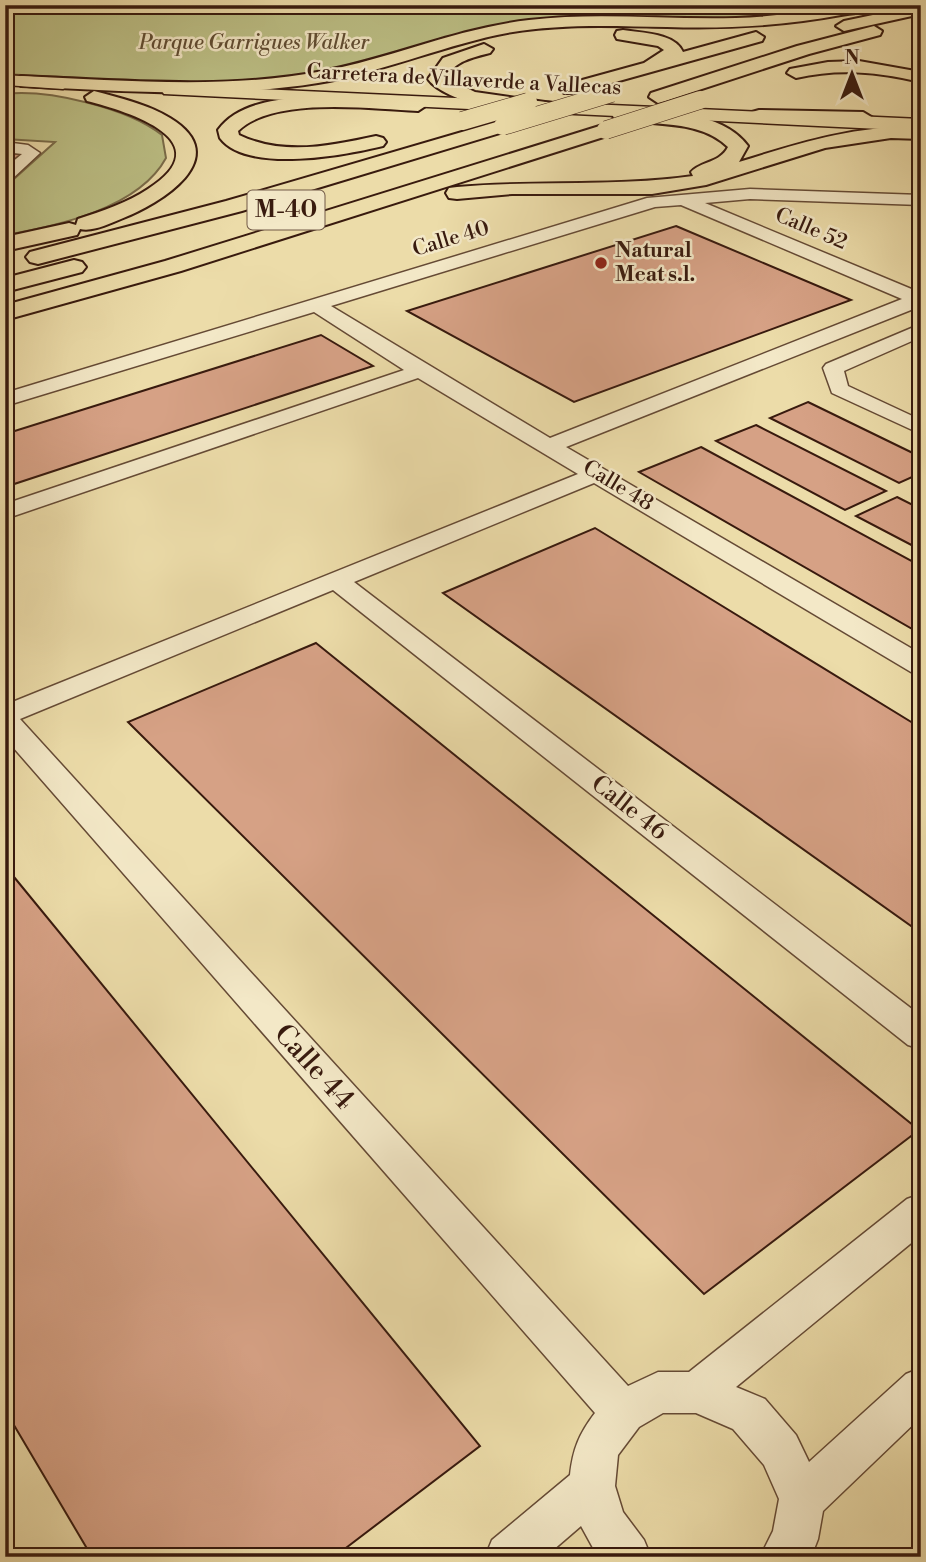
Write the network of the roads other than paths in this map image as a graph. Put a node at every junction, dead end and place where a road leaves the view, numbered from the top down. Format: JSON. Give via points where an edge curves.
{"nodes":[{"id":1,"x":868,"y":5,"type":"edge"},
{"id":2,"x":895,"y":5,"type":"edge"},
{"id":3,"x":921,"y":9,"type":"edge"},
{"id":4,"x":921,"y":22,"type":"edge"},
{"id":5,"x":883,"y":44,"type":"dead end"},
{"id":6,"x":651,"y":65,"type":"junction"},
{"id":7,"x":921,"y":77,"type":"edge"},
{"id":8,"x":781,"y":78,"type":"dead end"},
{"id":9,"x":10,"y":82,"type":"edge"},
{"id":10,"x":758,"y":84,"type":"dead end"},
{"id":11,"x":737,"y":88,"type":"junction"},
{"id":12,"x":418,"y":105,"type":"junction"},
{"id":13,"x":545,"y":107,"type":"junction"},
{"id":14,"x":921,"y":112,"type":"edge"},
{"id":15,"x":621,"y":114,"type":"junction"},
{"id":16,"x":758,"y":116,"type":"junction"},
{"id":17,"x":921,"y":129,"type":"edge"},
{"id":18,"x":432,"y":130,"type":"junction"},
{"id":19,"x":574,"y":132,"type":"junction"},
{"id":20,"x":5,"y":148,"type":"edge"},
{"id":21,"x":5,"y":177,"type":"edge"},
{"id":22,"x":683,"y":200,"type":"junction"},
{"id":23,"x":921,"y":200,"type":"edge"},
{"id":24,"x":338,"y":214,"type":"junction"},
{"id":25,"x":67,"y":231,"type":"junction"},
{"id":26,"x":5,"y":244,"type":"edge"},
{"id":27,"x":5,"y":266,"type":"edge"},
{"id":28,"x":5,"y":285,"type":"edge"},
{"id":29,"x":920,"y":300,"type":"edge"},
{"id":30,"x":316,"y":305,"type":"junction"},
{"id":31,"x":5,"y":313,"type":"edge"},
{"id":32,"x":921,"y":330,"type":"edge"},
{"id":33,"x":419,"y":370,"type":"junction"},
{"id":34,"x":5,"y":400,"type":"edge"},
{"id":35,"x":921,"y":428,"type":"edge"},
{"id":36,"x":550,"y":446,"type":"junction"},
{"id":37,"x":597,"y":474,"type":"junction"},
{"id":38,"x":5,"y":512,"type":"edge"},
{"id":39,"x":337,"y":581,"type":"junction"},
{"id":40,"x":921,"y":666,"type":"edge"},
{"id":41,"x":5,"y":715,"type":"edge"},
{"id":42,"x":5,"y":720,"type":"edge"},
{"id":43,"x":921,"y":1035,"type":"edge"},
{"id":44,"x":921,"y":1211,"type":"edge"},
{"id":45,"x":921,"y":1388,"type":"edge"},
{"id":46,"x":697,"y":1392,"type":"junction"},
{"id":47,"x":623,"y":1412,"type":"junction"},
{"id":48,"x":592,"y":1486,"type":"junction"},
{"id":49,"x":802,"y":1499,"type":"junction"},
{"id":50,"x":509,"y":1557,"type":"edge"},
{"id":51,"x":627,"y":1557,"type":"edge"},
{"id":52,"x":784,"y":1557,"type":"edge"}],
"edges":[{"from":1,"to":9,"type":"highway","via":[[768,22],[598,20],[525,25],[354,69],[264,86]]},
{"from":2,"to":6,"type":"highway"},
{"from":3,"to":27,"type":"highway","number":"M-40","bridge":true,"via":[[806,35],[208,214]]},
{"from":4,"to":19,"type":"highway","number":"M-40","via":[[816,46],[658,97]]},
{"from":5,"to":11,"type":"highway"},
{"from":6,"to":13,"type":"highway","via":[[675,51],[650,38],[581,36],[467,54],[444,66],[437,79],[441,86],[479,99]]},
{"from":6,"to":18,"type":"highway","bridge":true},
{"from":7,"to":8,"type":"highway","via":[[876,66],[846,65]]},
{"from":9,"to":12,"type":"main road","name":"Carretera de Villaverde a Vallecas"},
{"from":9,"to":13,"type":"main road","name":"Carretera de Villaverde a Vallecas"},
{"from":9,"to":25,"type":"highway","via":[[112,101],[161,120],[184,139],[183,165],[173,180],[128,208]]},
{"from":10,"to":11,"type":"highway"},
{"from":11,"to":19,"type":"highway","bridge":true,"via":[[606,130]]},
{"from":12,"to":15,"type":"main road","name":"Carretera de Villaverde a Vallecas"},
{"from":12,"to":18,"type":"highway","via":[[266,108],[233,121],[228,130],[230,138],[242,145],[313,153]]},
{"from":13,"to":16,"type":"main road","name":"Carretera de Villaverde a Vallecas"},
{"from":14,"to":16,"type":"highway","via":[[874,118]]},
{"from":15,"to":17,"type":"main road","name":"Carretera de Villaverde a Vallecas"},
{"from":15,"to":19,"type":"highway","via":[[716,130],[732,138],[737,153],[728,162],[686,176],[623,183],[574,178],[555,172],[546,163]]},
{"from":16,"to":17,"type":"main road","name":"Carretera de Villaverde a Vallecas"},
{"from":17,"to":24,"type":"highway","via":[[822,142],[699,181],[652,188],[512,188],[434,196]]},
{"from":18,"to":25,"type":"highway"},
{"from":19,"to":24,"type":"highway"},
{"from":19,"to":28,"type":"highway","number":"M-40"},
{"from":20,"to":21,"type":"street","via":[[32,153]]},
{"from":22,"to":23,"type":"street","name":"Calle 40","via":[[750,194]]},
{"from":22,"to":29,"type":"street","name":"Calle 52"},
{"from":22,"to":30,"type":"street","name":"Calle 40","via":[[634,208]]},
{"from":24,"to":31,"type":"highway"},
{"from":25,"to":26,"type":"highway"},
{"from":29,"to":36,"type":"street"},
{"from":30,"to":33,"type":"street","name":"Calle 48"},
{"from":30,"to":34,"type":"street","name":"Calle 40"},
{"from":32,"to":35,"type":"street","via":[[833,368],[839,390]]},
{"from":33,"to":36,"type":"street","name":"Calle 48"},
{"from":33,"to":38,"type":"street"},
{"from":36,"to":37,"type":"street","name":"Calle 48"},
{"from":37,"to":39,"type":"street"},
{"from":37,"to":40,"type":"street","name":"Calle 48"},
{"from":39,"to":41,"type":"street"},
{"from":39,"to":43,"type":"street","name":"Calle 46"},
{"from":42,"to":47,"type":"street","name":"Calle 44"},
{"from":44,"to":46,"type":"street"},
{"from":45,"to":49,"type":"street"},
{"from":46,"to":47,"type":"street","via":[[658,1393]]},
{"from":46,"to":49,"type":"street","via":[[749,1414],[780,1450]]},
{"from":47,"to":48,"type":"street","via":[[596,1448]]},
{"from":48,"to":50,"type":"street"},
{"from":48,"to":51,"type":"street","via":[[603,1524]]},
{"from":49,"to":52,"type":"street","via":[[795,1539]]}]}
